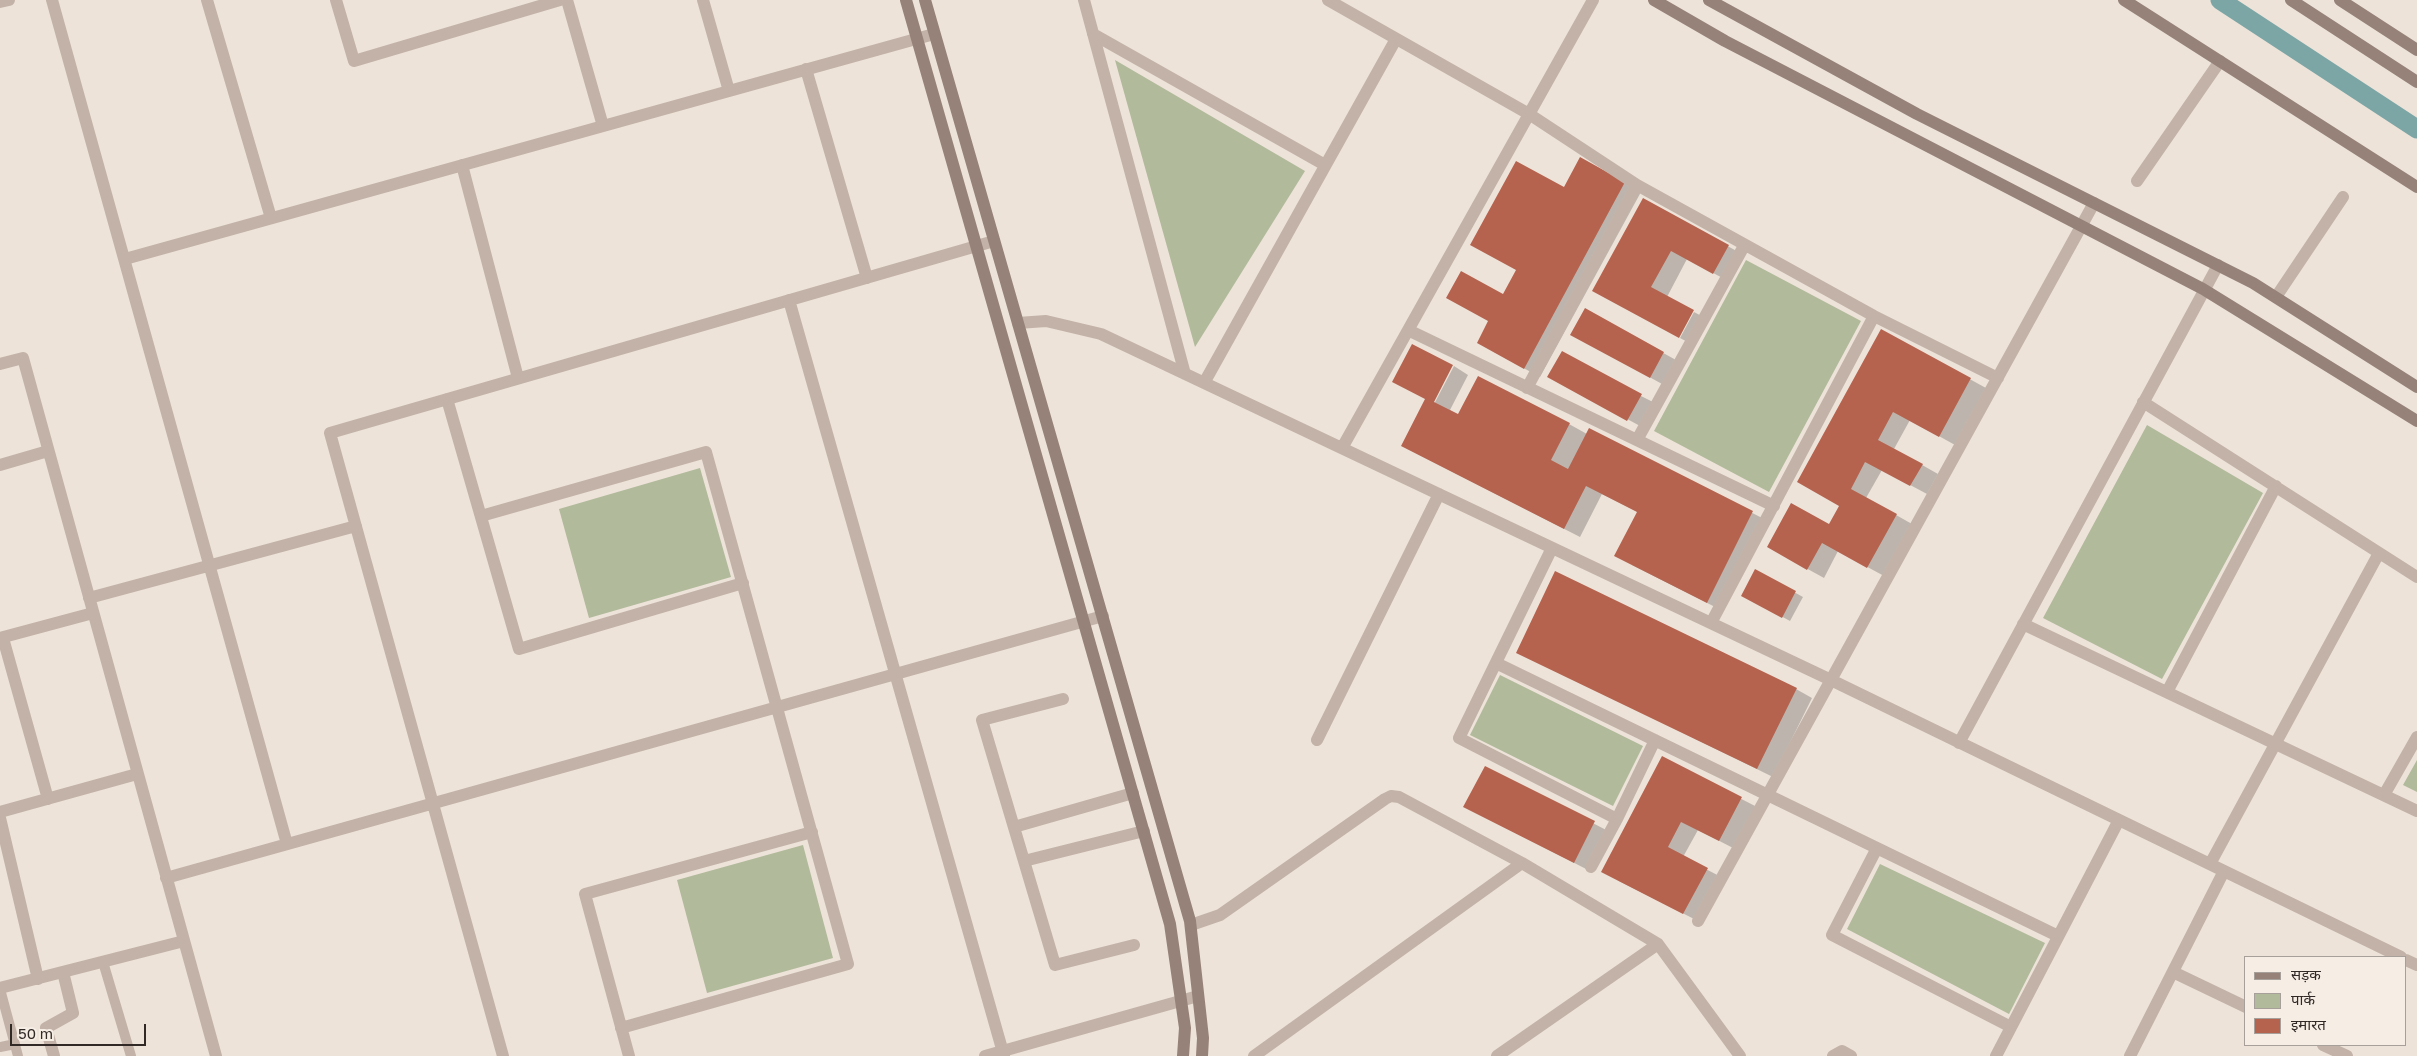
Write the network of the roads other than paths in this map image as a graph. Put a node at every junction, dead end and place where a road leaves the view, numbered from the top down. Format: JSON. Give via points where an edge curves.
{"nodes":[{"id":1,"x":9,"y":0,"type":"edge"},
{"id":2,"x":52,"y":0,"type":"edge"},
{"id":3,"x":207,"y":0,"type":"edge"},
{"id":4,"x":336,"y":0,"type":"edge"},
{"id":5,"x":560,"y":0,"type":"edge"},
{"id":6,"x":567,"y":0,"type":"edge"},
{"id":7,"x":703,"y":0,"type":"edge"},
{"id":8,"x":906,"y":0,"type":"edge"},
{"id":9,"x":924,"y":0,"type":"edge"},
{"id":10,"x":1084,"y":0,"type":"edge"},
{"id":11,"x":1328,"y":0,"type":"edge"},
{"id":12,"x":1593,"y":0,"type":"edge"},
{"id":13,"x":1654,"y":0,"type":"edge"},
{"id":14,"x":1709,"y":0,"type":"edge"},
{"id":15,"x":2124,"y":0,"type":"edge"},
{"id":16,"x":2291,"y":0,"type":"edge"},
{"id":17,"x":2340,"y":0,"type":"edge"},
{"id":18,"x":0,"y":2,"type":"edge"},
{"id":19,"x":934,"y":34,"type":"junction"},
{"id":20,"x":1093,"y":34,"type":"junction"},
{"id":21,"x":917,"y":38,"type":"junction"},
{"id":22,"x":1396,"y":39,"type":"junction"},
{"id":23,"x":2417,"y":50,"type":"edge"},
{"id":24,"x":2220,"y":61,"type":"junction"},
{"id":25,"x":806,"y":69,"type":"junction"},
{"id":26,"x":2417,"y":82,"type":"edge"},
{"id":27,"x":729,"y":91,"type":"junction"},
{"id":28,"x":1529,"y":114,"type":"junction"},
{"id":29,"x":603,"y":126,"type":"junction"},
{"id":30,"x":462,"y":165,"type":"junction"},
{"id":31,"x":1325,"y":166,"type":"junction"},
{"id":32,"x":2137,"y":181,"type":"dead end"},
{"id":33,"x":1637,"y":185,"type":"junction"},
{"id":34,"x":2417,"y":187,"type":"edge"},
{"id":35,"x":2343,"y":197,"type":"dead end"},
{"id":36,"x":2094,"y":203,"type":"junction"},
{"id":37,"x":271,"y":218,"type":"junction"},
{"id":38,"x":2083,"y":228,"type":"junction"},
{"id":39,"x":994,"y":241,"type":"junction"},
{"id":40,"x":976,"y":246,"type":"junction"},
{"id":41,"x":1744,"y":246,"type":"junction"},
{"id":42,"x":125,"y":259,"type":"junction"},
{"id":43,"x":2218,"y":265,"type":"junction"},
{"id":44,"x":867,"y":278,"type":"junction"},
{"id":45,"x":2204,"y":289,"type":"junction"},
{"id":46,"x":2276,"y":297,"type":"junction"},
{"id":47,"x":789,"y":300,"type":"junction"},
{"id":48,"x":1874,"y":316,"type":"junction"},
{"id":49,"x":1018,"y":323,"type":"junction"},
{"id":50,"x":1408,"y":330,"type":"junction"},
{"id":51,"x":0,"y":364,"type":"edge"},
{"id":52,"x":1185,"y":374,"type":"junction"},
{"id":53,"x":518,"y":378,"type":"junction"},
{"id":54,"x":1998,"y":378,"type":"junction"},
{"id":55,"x":1204,"y":383,"type":"junction"},
{"id":56,"x":2417,"y":387,"type":"edge"},
{"id":57,"x":1528,"y":388,"type":"junction"},
{"id":58,"x":447,"y":399,"type":"junction"},
{"id":59,"x":2143,"y":402,"type":"junction"},
{"id":60,"x":2417,"y":422,"type":"edge"},
{"id":61,"x":1637,"y":440,"type":"junction"},
{"id":62,"x":1342,"y":448,"type":"junction"},
{"id":63,"x":48,"y":451,"type":"junction"},
{"id":64,"x":0,"y":465,"type":"edge"},
{"id":65,"x":2276,"y":486,"type":"junction"},
{"id":66,"x":1439,"y":494,"type":"junction"},
{"id":67,"x":1774,"y":506,"type":"junction"},
{"id":68,"x":481,"y":516,"type":"junction"},
{"id":69,"x":356,"y":526,"type":"junction"},
{"id":70,"x":1552,"y":548,"type":"junction"},
{"id":71,"x":2379,"y":552,"type":"junction"},
{"id":72,"x":210,"y":565,"type":"junction"},
{"id":73,"x":2417,"y":577,"type":"edge"},
{"id":74,"x":743,"y":583,"type":"junction"},
{"id":75,"x":89,"y":598,"type":"junction"},
{"id":76,"x":93,"y":612,"type":"junction"},
{"id":77,"x":1103,"y":616,"type":"junction"},
{"id":78,"x":1084,"y":621,"type":"junction"},
{"id":79,"x":1711,"y":623,"type":"junction"},
{"id":80,"x":2023,"y":624,"type":"junction"},
{"id":81,"x":1,"y":638,"type":"edge"},
{"id":82,"x":1496,"y":663,"type":"junction"},
{"id":83,"x":896,"y":674,"type":"junction"},
{"id":84,"x":1831,"y":680,"type":"junction"},
{"id":85,"x":2167,"y":692,"type":"junction"},
{"id":86,"x":1064,"y":699,"type":"dead end"},
{"id":87,"x":777,"y":707,"type":"junction"},
{"id":88,"x":2417,"y":737,"type":"edge"},
{"id":89,"x":1317,"y":740,"type":"dead end"},
{"id":90,"x":1655,"y":740,"type":"junction"},
{"id":91,"x":1959,"y":743,"type":"junction"},
{"id":92,"x":2276,"y":744,"type":"junction"},
{"id":93,"x":137,"y":774,"type":"junction"},
{"id":94,"x":1133,"y":793,"type":"junction"},
{"id":95,"x":1768,"y":794,"type":"junction"},
{"id":96,"x":2384,"y":795,"type":"junction"},
{"id":97,"x":48,"y":798,"type":"junction"},
{"id":98,"x":433,"y":803,"type":"junction"},
{"id":99,"x":2417,"y":810,"type":"edge"},
{"id":100,"x":0,"y":812,"type":"edge"},
{"id":101,"x":0,"y":818,"type":"edge"},
{"id":102,"x":1617,"y":819,"type":"junction"},
{"id":103,"x":2119,"y":820,"type":"junction"},
{"id":104,"x":1014,"y":827,"type":"junction"},
{"id":105,"x":1144,"y":831,"type":"junction"},
{"id":106,"x":812,"y":832,"type":"junction"},
{"id":107,"x":287,"y":844,"type":"junction"},
{"id":108,"x":1877,"y":848,"type":"junction"},
{"id":109,"x":1024,"y":862,"type":"junction"},
{"id":110,"x":1522,"y":864,"type":"junction"},
{"id":111,"x":2210,"y":864,"type":"junction"},
{"id":112,"x":1591,"y":867,"type":"dead end"},
{"id":113,"x":2224,"y":872,"type":"junction"},
{"id":114,"x":166,"y":878,"type":"junction"},
{"id":115,"x":1698,"y":921,"type":"dead end"},
{"id":116,"x":1191,"y":925,"type":"junction"},
{"id":117,"x":2058,"y":936,"type":"junction"},
{"id":118,"x":184,"y":941,"type":"junction"},
{"id":119,"x":1658,"y":944,"type":"junction"},
{"id":120,"x":1134,"y":945,"type":"dead end"},
{"id":121,"x":2399,"y":956,"type":"edge"},
{"id":122,"x":103,"y":962,"type":"junction"},
{"id":123,"x":63,"y":972,"type":"junction"},
{"id":124,"x":2173,"y":972,"type":"junction"},
{"id":125,"x":38,"y":979,"type":"junction"},
{"id":126,"x":0,"y":989,"type":"edge"},
{"id":127,"x":1198,"y":996,"type":"junction"},
{"id":128,"x":1181,"y":1001,"type":"junction"},
{"id":129,"x":2244,"y":1006,"type":"edge"},
{"id":130,"x":2011,"y":1027,"type":"junction"},
{"id":131,"x":621,"y":1028,"type":"junction"},
{"id":132,"x":15,"y":1044,"type":"junction"},
{"id":133,"x":2326,"y":1046,"type":"edge"},
{"id":134,"x":0,"y":1047,"type":"edge"},
{"id":135,"x":1003,"y":1054,"type":"edge"},
{"id":136,"x":1735,"y":1054,"type":"edge"},
{"id":137,"x":18,"y":1056,"type":"edge"},
{"id":138,"x":54,"y":1056,"type":"edge"},
{"id":139,"x":131,"y":1056,"type":"edge"},
{"id":140,"x":216,"y":1056,"type":"edge"},
{"id":141,"x":503,"y":1056,"type":"edge"},
{"id":142,"x":629,"y":1056,"type":"edge"},
{"id":143,"x":985,"y":1056,"type":"edge"},
{"id":144,"x":1183,"y":1056,"type":"edge"},
{"id":145,"x":1202,"y":1056,"type":"edge"},
{"id":146,"x":1254,"y":1056,"type":"edge"},
{"id":147,"x":1497,"y":1056,"type":"edge"},
{"id":148,"x":1833,"y":1056,"type":"edge"},
{"id":149,"x":1851,"y":1056,"type":"edge"},
{"id":150,"x":1996,"y":1056,"type":"edge"},
{"id":151,"x":2130,"y":1056,"type":"edge"},
{"id":152,"x":2347,"y":1056,"type":"edge"}],
"edges":[{"from":1,"to":18,"type":"street"},
{"from":2,"to":42,"type":"street"},
{"from":3,"to":37,"type":"street"},
{"from":4,"to":5,"type":"street","via":[[354,61]]},
{"from":6,"to":29,"type":"street"},
{"from":7,"to":27,"type":"street"},
{"from":8,"to":21,"type":"street"},
{"from":9,"to":19,"type":"street"},
{"from":10,"to":20,"type":"street"},
{"from":11,"to":22,"type":"street"},
{"from":12,"to":28,"type":"street"},
{"from":13,"to":38,"type":"street"},
{"from":14,"to":36,"type":"street","via":[[1917,114]]},
{"from":15,"to":24,"type":"street"},
{"from":16,"to":26,"type":"street"},
{"from":17,"to":23,"type":"street"},
{"from":19,"to":21,"type":"street"},
{"from":19,"to":39,"type":"street"},
{"from":20,"to":31,"type":"street"},
{"from":20,"to":52,"type":"street"},
{"from":21,"to":25,"type":"street"},
{"from":21,"to":40,"type":"street"},
{"from":22,"to":28,"type":"street"},
{"from":22,"to":31,"type":"street"},
{"from":24,"to":32,"type":"street"},
{"from":24,"to":34,"type":"street"},
{"from":25,"to":27,"type":"street"},
{"from":25,"to":44,"type":"street"},
{"from":27,"to":29,"type":"street"},
{"from":28,"to":33,"type":"street"},
{"from":28,"to":50,"type":"street"},
{"from":29,"to":30,"type":"street"},
{"from":30,"to":37,"type":"street"},
{"from":30,"to":53,"type":"street"},
{"from":31,"to":55,"type":"street"},
{"from":33,"to":41,"type":"street"},
{"from":33,"to":57,"type":"street"},
{"from":35,"to":46,"type":"street"},
{"from":36,"to":38,"type":"street"},
{"from":36,"to":43,"type":"street"},
{"from":37,"to":42,"type":"street"},
{"from":38,"to":45,"type":"street"},
{"from":38,"to":54,"type":"street"},
{"from":39,"to":40,"type":"street"},
{"from":39,"to":49,"type":"street"},
{"from":40,"to":44,"type":"street"},
{"from":40,"to":78,"type":"street"},
{"from":41,"to":48,"type":"street"},
{"from":41,"to":61,"type":"street"},
{"from":42,"to":72,"type":"street"},
{"from":43,"to":45,"type":"street"},
{"from":43,"to":46,"type":"street"},
{"from":44,"to":47,"type":"street"},
{"from":45,"to":59,"type":"street"},
{"from":45,"to":60,"type":"street"},
{"from":46,"to":56,"type":"street"},
{"from":47,"to":53,"type":"street"},
{"from":47,"to":83,"type":"street"},
{"from":48,"to":54,"type":"street"},
{"from":48,"to":67,"type":"street"},
{"from":49,"to":52,"type":"street","via":[[1046,321],[1101,334]]},
{"from":49,"to":77,"type":"street"},
{"from":50,"to":57,"type":"street"},
{"from":50,"to":62,"type":"street"},
{"from":51,"to":63,"type":"street","via":[[22,358]]},
{"from":52,"to":55,"type":"street"},
{"from":53,"to":58,"type":"street"},
{"from":54,"to":84,"type":"street"},
{"from":55,"to":62,"type":"street"},
{"from":57,"to":61,"type":"street"},
{"from":58,"to":68,"type":"street"},
{"from":58,"to":69,"type":"street","via":[[330,433]]},
{"from":59,"to":65,"type":"street"},
{"from":59,"to":80,"type":"street"},
{"from":61,"to":67,"type":"street"},
{"from":62,"to":66,"type":"street"},
{"from":63,"to":64,"type":"street"},
{"from":63,"to":75,"type":"street"},
{"from":65,"to":71,"type":"street"},
{"from":65,"to":85,"type":"street"},
{"from":66,"to":70,"type":"street"},
{"from":66,"to":89,"type":"street"},
{"from":67,"to":79,"type":"street"},
{"from":68,"to":74,"type":"street","via":[[706,452]]},
{"from":68,"to":74,"type":"street","via":[[519,649]]},
{"from":69,"to":72,"type":"street"},
{"from":69,"to":98,"type":"street"},
{"from":70,"to":79,"type":"street"},
{"from":70,"to":82,"type":"street"},
{"from":71,"to":73,"type":"street"},
{"from":71,"to":92,"type":"street"},
{"from":72,"to":75,"type":"street"},
{"from":72,"to":107,"type":"street"},
{"from":74,"to":87,"type":"street"},
{"from":75,"to":76,"type":"street"},
{"from":76,"to":81,"type":"street"},
{"from":76,"to":93,"type":"street"},
{"from":77,"to":78,"type":"street"},
{"from":77,"to":116,"type":"street"},
{"from":78,"to":83,"type":"street"},
{"from":78,"to":94,"type":"street"},
{"from":79,"to":84,"type":"street"},
{"from":80,"to":85,"type":"street"},
{"from":80,"to":91,"type":"street"},
{"from":81,"to":97,"type":"street"},
{"from":82,"to":90,"type":"street"},
{"from":82,"to":102,"type":"street","via":[[1460,738]]},
{"from":83,"to":87,"type":"street"},
{"from":83,"to":135,"type":"street"},
{"from":84,"to":91,"type":"street"},
{"from":84,"to":95,"type":"street"},
{"from":85,"to":92,"type":"street"},
{"from":86,"to":104,"type":"street","via":[[982,720]]},
{"from":87,"to":98,"type":"street"},
{"from":87,"to":106,"type":"street"},
{"from":88,"to":96,"type":"street"},
{"from":90,"to":95,"type":"street"},
{"from":90,"to":102,"type":"street"},
{"from":91,"to":103,"type":"street"},
{"from":92,"to":96,"type":"street"},
{"from":92,"to":111,"type":"street"},
{"from":93,"to":97,"type":"street"},
{"from":93,"to":114,"type":"street"},
{"from":94,"to":104,"type":"street"},
{"from":94,"to":105,"type":"street"},
{"from":95,"to":108,"type":"street"},
{"from":95,"to":115,"type":"street"},
{"from":96,"to":99,"type":"street"},
{"from":97,"to":100,"type":"street"},
{"from":98,"to":107,"type":"street"},
{"from":98,"to":141,"type":"street"},
{"from":101,"to":125,"type":"street"},
{"from":102,"to":112,"type":"street"},
{"from":103,"to":111,"type":"street"},
{"from":103,"to":117,"type":"street"},
{"from":104,"to":109,"type":"street"},
{"from":105,"to":109,"type":"street"},
{"from":105,"to":128,"type":"street","via":[[1170,924]]},
{"from":106,"to":131,"type":"street","via":[[848,964]]},
{"from":106,"to":131,"type":"street","via":[[585,894]]},
{"from":107,"to":114,"type":"street"},
{"from":108,"to":117,"type":"street"},
{"from":108,"to":130,"type":"street","via":[[1832,935]]},
{"from":109,"to":120,"type":"street","via":[[1055,965]]},
{"from":110,"to":116,"type":"street","via":[[1399,796],[1391,796],[1220,915]]},
{"from":110,"to":119,"type":"street"},
{"from":110,"to":146,"type":"street"},
{"from":111,"to":113,"type":"street"},
{"from":113,"to":121,"type":"street"},
{"from":113,"to":124,"type":"street"},
{"from":114,"to":118,"type":"street"},
{"from":116,"to":127,"type":"street"},
{"from":117,"to":130,"type":"street"},
{"from":118,"to":122,"type":"street"},
{"from":118,"to":140,"type":"street"},
{"from":119,"to":136,"type":"street"},
{"from":119,"to":147,"type":"street"},
{"from":122,"to":123,"type":"street"},
{"from":122,"to":139,"type":"lane"},
{"from":123,"to":125,"type":"street"},
{"from":123,"to":138,"type":"street","via":[[72,1013],[46,1028]]},
{"from":124,"to":129,"type":"street"},
{"from":124,"to":151,"type":"street"},
{"from":125,"to":126,"type":"street"},
{"from":126,"to":132,"type":"lane"},
{"from":127,"to":128,"type":"street"},
{"from":127,"to":145,"type":"street"},
{"from":128,"to":135,"type":"street"},
{"from":128,"to":144,"type":"street","via":[[1185,1028]]},
{"from":130,"to":150,"type":"street"},
{"from":131,"to":142,"type":"street"},
{"from":132,"to":134,"type":"lane"},
{"from":132,"to":137,"type":"lane"},
{"from":133,"to":152,"type":"street"},
{"from":135,"to":143,"type":"street"},
{"from":148,"to":149,"type":"street","via":[[1842,1051]]}]}
